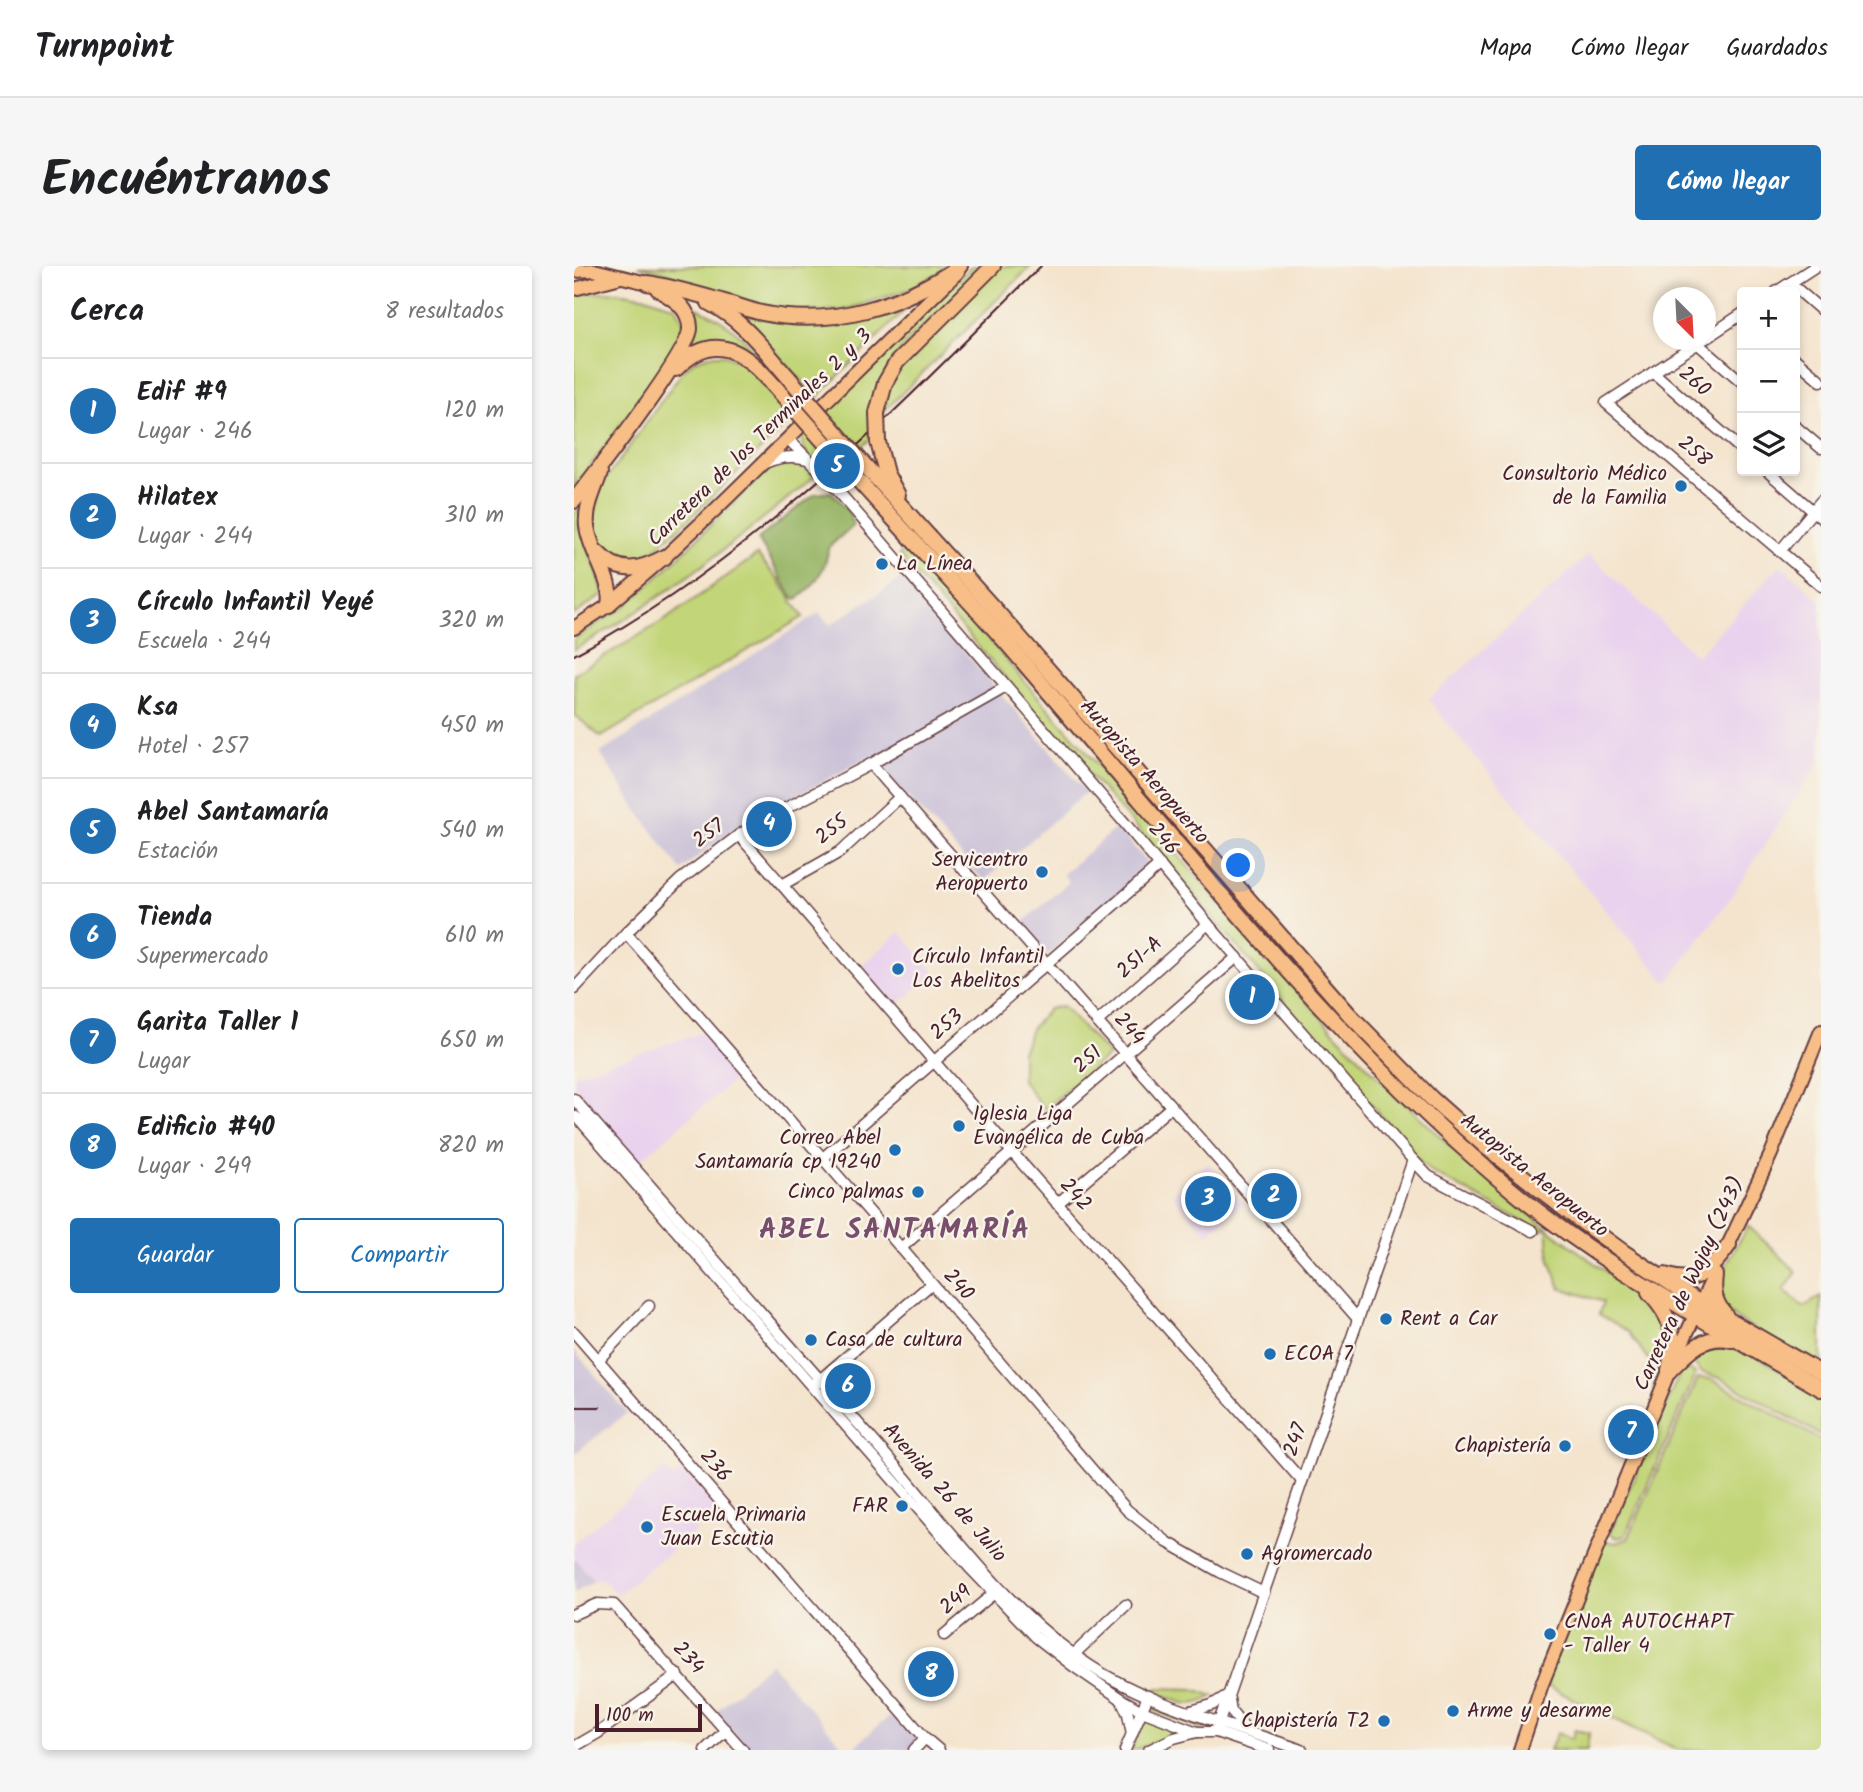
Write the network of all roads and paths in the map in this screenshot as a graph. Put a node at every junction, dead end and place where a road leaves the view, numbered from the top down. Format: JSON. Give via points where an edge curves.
{"nodes":[{"id":1,"x":962,"y":266,"type":"edge"},
{"id":2,"x":993,"y":266,"type":"edge"},
{"id":3,"x":1816,"y":266,"type":"edge"},
{"id":4,"x":574,"y":271,"type":"edge"},
{"id":5,"x":621,"y":277,"type":"junction"},
{"id":6,"x":648,"y":283,"type":"junction"},
{"id":7,"x":1790,"y":283,"type":"junction"},
{"id":8,"x":1784,"y":287,"type":"edge"},
{"id":9,"x":574,"y":289,"type":"edge"},
{"id":10,"x":682,"y":291,"type":"junction"},
{"id":11,"x":1821,"y":310,"type":"edge"},
{"id":12,"x":1737,"y":317,"type":"edge"},
{"id":13,"x":1716,"y":331,"type":"edge"},
{"id":14,"x":1687,"y":350,"type":"edge"},
{"id":15,"x":1712,"y":350,"type":"edge"},
{"id":16,"x":1800,"y":363,"type":"edge"},
{"id":17,"x":1653,"y":372,"type":"junction"},
{"id":18,"x":1737,"y":377,"type":"edge"},
{"id":19,"x":1821,"y":381,"type":"edge"},
{"id":20,"x":660,"y":384,"type":"junction"},
{"id":21,"x":1800,"y":430,"type":"edge"},
{"id":22,"x":788,"y":439,"type":"junction"},
{"id":23,"x":1737,"y":446,"type":"edge"},
{"id":24,"x":1821,"y":449,"type":"edge"},
{"id":25,"x":808,"y":460,"type":"junction"},
{"id":26,"x":604,"y":461,"type":"junction"},
{"id":27,"x":761,"y":465,"type":"junction"},
{"id":28,"x":854,"y":465,"type":"junction"},
{"id":29,"x":1773,"y":476,"type":"edge"},
{"id":30,"x":574,"y":501,"type":"edge"},
{"id":31,"x":1821,"y":501,"type":"edge"},
{"id":32,"x":1817,"y":514,"type":"edge"},
{"id":33,"x":922,"y":531,"type":"junction"},
{"id":34,"x":594,"y":550,"type":"junction"},
{"id":35,"x":1781,"y":550,"type":"junction"},
{"id":36,"x":665,"y":557,"type":"junction"},
{"id":37,"x":1821,"y":586,"type":"edge"},
{"id":38,"x":609,"y":606,"type":"junction"},
{"id":39,"x":574,"y":628,"type":"edge"},
{"id":40,"x":1006,"y":687,"type":"junction"},
{"id":41,"x":871,"y":764,"type":"junction"},
{"id":42,"x":900,"y":797,"type":"junction"},
{"id":43,"x":739,"y":835,"type":"junction"},
{"id":44,"x":1160,"y":865,"type":"junction"},
{"id":45,"x":782,"y":885,"type":"junction"},
{"id":46,"x":1208,"y":924,"type":"junction"},
{"id":47,"x":625,"y":933,"type":"junction"},
{"id":48,"x":1237,"y":957,"type":"junction"},
{"id":49,"x":1046,"y":964,"type":"junction"},
{"id":50,"x":574,"y":989,"type":"edge"},
{"id":51,"x":1097,"y":1022,"type":"junction"},
{"id":52,"x":1821,"y":1031,"type":"edge"},
{"id":53,"x":1125,"y":1054,"type":"junction"},
{"id":54,"x":934,"y":1062,"type":"junction"},
{"id":55,"x":574,"y":1099,"type":"edge"},
{"id":56,"x":1171,"y":1107,"type":"junction"},
{"id":57,"x":574,"y":1116,"type":"edge"},
{"id":58,"x":1012,"y":1152,"type":"junction"},
{"id":59,"x":823,"y":1158,"type":"junction"},
{"id":60,"x":1413,"y":1160,"type":"junction"},
{"id":61,"x":1057,"y":1204,"type":"junction"},
{"id":62,"x":1533,"y":1231,"type":"dead end"},
{"id":63,"x":1729,"y":1245,"type":"junction"},
{"id":64,"x":901,"y":1248,"type":"junction"},
{"id":65,"x":706,"y":1257,"type":"junction"},
{"id":66,"x":1651,"y":1271,"type":"junction"},
{"id":67,"x":1715,"y":1275,"type":"junction"},
{"id":68,"x":1639,"y":1282,"type":"junction"},
{"id":69,"x":931,"y":1284,"type":"junction"},
{"id":70,"x":649,"y":1306,"type":"dead end"},
{"id":71,"x":1697,"y":1310,"type":"junction"},
{"id":72,"x":1358,"y":1319,"type":"junction"},
{"id":73,"x":1737,"y":1325,"type":"junction"},
{"id":74,"x":574,"y":1332,"type":"edge"},
{"id":75,"x":1741,"y":1342,"type":"junction"},
{"id":76,"x":599,"y":1359,"type":"junction"},
{"id":77,"x":1669,"y":1371,"type":"junction"},
{"id":78,"x":1821,"y":1373,"type":"edge"},
{"id":79,"x":817,"y":1383,"type":"junction"},
{"id":80,"x":1821,"y":1389,"type":"edge"},
{"id":81,"x":1302,"y":1481,"type":"junction"},
{"id":82,"x":1264,"y":1593,"type":"junction"},
{"id":83,"x":993,"y":1594,"type":"junction"},
{"id":84,"x":1126,"y":1605,"type":"dead end"},
{"id":85,"x":574,"y":1614,"type":"edge"},
{"id":86,"x":944,"y":1635,"type":"dead end"},
{"id":87,"x":1070,"y":1658,"type":"junction"},
{"id":88,"x":678,"y":1675,"type":"junction"},
{"id":89,"x":1229,"y":1695,"type":"junction"},
{"id":90,"x":1148,"y":1696,"type":"junction"},
{"id":91,"x":1121,"y":1699,"type":"junction"},
{"id":92,"x":1142,"y":1711,"type":"junction"},
{"id":93,"x":1189,"y":1712,"type":"junction"},
{"id":94,"x":1217,"y":1727,"type":"junction"},
{"id":95,"x":726,"y":1730,"type":"junction"},
{"id":96,"x":1248,"y":1731,"type":"junction"},
{"id":97,"x":1197,"y":1732,"type":"junction"},
{"id":98,"x":1132,"y":1734,"type":"junction"},
{"id":99,"x":925,"y":1738,"type":"junction"},
{"id":100,"x":574,"y":1747,"type":"edge"},
{"id":101,"x":705,"y":1750,"type":"edge"},
{"id":102,"x":743,"y":1750,"type":"edge"},
{"id":103,"x":914,"y":1750,"type":"edge"},
{"id":104,"x":939,"y":1750,"type":"edge"},
{"id":105,"x":1125,"y":1750,"type":"edge"},
{"id":106,"x":1149,"y":1750,"type":"edge"},
{"id":107,"x":1269,"y":1750,"type":"edge"},
{"id":108,"x":1302,"y":1750,"type":"edge"},
{"id":109,"x":1520,"y":1750,"type":"edge"}],
"edges":[{"from":1,"to":10,"type":"highway","via":[[888,303],[831,317],[781,316]]},
{"from":1,"to":22,"type":"main road","name":"Carretera de los Terminales 2 y 3"},
{"from":2,"to":33,"type":"highway","bridge":true,"via":[[897,362],[885,383],[877,413],[878,442],[886,473]]},
{"from":3,"to":7,"type":"street"},
{"from":4,"to":5,"type":"main road","via":[[594,270]]},
{"from":5,"to":6,"type":"main road"},
{"from":5,"to":9,"type":"main road"},
{"from":6,"to":10,"type":"highway"},
{"from":6,"to":20,"type":"highway","via":[[681,305],[690,326],[685,345]]},
{"from":7,"to":8,"type":"street"},
{"from":7,"to":11,"type":"street"},
{"from":10,"to":28,"type":"highway","name":"Autopista Aeropuerto","bridge":true,"via":[[733,318],[751,335]]},
{"from":12,"to":13,"type":"street"},
{"from":14,"to":17,"type":"street"},
{"from":15,"to":18,"type":"street"},
{"from":16,"to":19,"type":"street"},
{"from":17,"to":23,"type":"street","name":"260"},
{"from":17,"to":35,"type":"street","name":"258","via":[[1606,403]]},
{"from":20,"to":26,"type":"highway"},
{"from":20,"to":28,"type":"highway","name":"Autopista Aeropuerto","bridge":true,"via":[[700,351],[726,348],[740,353]]},
{"from":21,"to":24,"type":"street"},
{"from":22,"to":25,"type":"street","name":"246"},
{"from":22,"to":27,"type":"main road","name":"Carretera de los Terminales 2 y 3"},
{"from":25,"to":27,"type":"street","via":[[779,458]]},
{"from":25,"to":40,"type":"street","name":"246"},
{"from":26,"to":30,"type":"highway"},
{"from":26,"to":34,"type":"highway","via":[[589,502],[587,526]]},
{"from":27,"to":36,"type":"main road","name":"Carretera de los Terminales 2 y 3"},
{"from":28,"to":33,"type":"highway","name":"Autopista Aeropuerto"},
{"from":28,"to":68,"type":"highway","name":"Autopista Aeropuerto","via":[[1361,1051],[1519,1196]]},
{"from":29,"to":32,"type":"street"},
{"from":31,"to":32,"type":"street"},
{"from":32,"to":35,"type":"street"},
{"from":33,"to":66,"type":"highway","name":"Autopista Aeropuerto","via":[[1377,1045],[1486,1147]]},
{"from":34,"to":36,"type":"highway","via":[[610,564],[625,568],[646,566]]},
{"from":34,"to":38,"type":"highway","via":[[609,588]]},
{"from":35,"to":37,"type":"street","name":"258"},
{"from":36,"to":38,"type":"main road","name":"Carretera de los Terminales 2 y 3"},
{"from":38,"to":39,"type":"main road","name":"Carretera de los Terminales 2 y 3"},
{"from":40,"to":41,"type":"street","name":"257"},
{"from":40,"to":44,"type":"street","name":"246"},
{"from":41,"to":42,"type":"street","name":"244"},
{"from":41,"to":43,"type":"street","name":"257"},
{"from":42,"to":45,"type":"street","name":"255","via":[[840,852]]},
{"from":42,"to":49,"type":"street","name":"244"},
{"from":43,"to":45,"type":"street","name":"242"},
{"from":43,"to":47,"type":"street","name":"257","via":[[680,880]]},
{"from":44,"to":46,"type":"street","name":"246"},
{"from":44,"to":49,"type":"street","name":"253"},
{"from":45,"to":54,"type":"street","name":"242"},
{"from":46,"to":48,"type":"street","name":"246"},
{"from":46,"to":51,"type":"street","name":"251-A"},
{"from":47,"to":50,"type":"street","name":"257"},
{"from":47,"to":59,"type":"street","name":"240"},
{"from":48,"to":53,"type":"street","name":"251"},
{"from":48,"to":60,"type":"street","name":"246"},
{"from":49,"to":51,"type":"street","name":"244"},
{"from":49,"to":54,"type":"street","name":"253"},
{"from":51,"to":53,"type":"street","name":"244"},
{"from":52,"to":63,"type":"main road","name":"Carretera de Wajay (243)"},
{"from":53,"to":56,"type":"street","name":"244"},
{"from":53,"to":58,"type":"street","name":"251"},
{"from":54,"to":58,"type":"street","name":"242"},
{"from":54,"to":59,"type":"street","name":"253"},
{"from":55,"to":65,"type":"street","name":"Avenida 26 de Julio"},
{"from":56,"to":61,"type":"street"},
{"from":56,"to":72,"type":"street","name":"244"},
{"from":57,"to":65,"type":"street","name":"Avenida 26 de Julio"},
{"from":58,"to":61,"type":"street","name":"242"},
{"from":58,"to":64,"type":"street","name":"251"},
{"from":59,"to":64,"type":"street","name":"240"},
{"from":60,"to":62,"type":"street","name":"246","via":[[1428,1176]]},
{"from":60,"to":72,"type":"street","name":"247"},
{"from":61,"to":81,"type":"street","name":"242"},
{"from":63,"to":66,"type":"highway","via":[[1716,1263],[1697,1276],[1672,1278]]},
{"from":63,"to":67,"type":"main road","name":"Carretera de Wajay (243)"},
{"from":64,"to":69,"type":"street","name":"240"},
{"from":65,"to":79,"type":"street","name":"Avenida 26 de Julio"},
{"from":66,"to":71,"type":"highway","name":"Autopista Aeropuerto"},
{"from":67,"to":71,"type":"main road","name":"Carretera de Wajay (243)"},
{"from":67,"to":73,"type":"highway","via":[[1715,1300]]},
{"from":68,"to":71,"type":"highway","name":"Autopista Aeropuerto"},
{"from":68,"to":77,"type":"highway","via":[[1669,1320],[1674,1346]]},
{"from":69,"to":79,"type":"street"},
{"from":69,"to":82,"type":"street","name":"240","via":[[1127,1510],[1167,1542]]},
{"from":70,"to":76,"type":"street"},
{"from":71,"to":73,"type":"highway","name":"Autopista Aeropuerto"},
{"from":71,"to":75,"type":"highway","name":"Autopista Aeropuerto"},
{"from":71,"to":77,"type":"main road","name":"Carretera de Wajay (243)"},
{"from":72,"to":81,"type":"street","name":"247"},
{"from":73,"to":78,"type":"highway","name":"Autopista Aeropuerto"},
{"from":74,"to":76,"type":"street","name":"236"},
{"from":75,"to":77,"type":"highway","via":[[1724,1338],[1703,1342]]},
{"from":75,"to":80,"type":"highway","name":"Autopista Aeropuerto"},
{"from":76,"to":99,"type":"street","name":"236"},
{"from":77,"to":109,"type":"main road","name":"Carretera de Wajay (243)","via":[[1542,1684]]},
{"from":79,"to":83,"type":"street","name":"Avenida 26 de Julio"},
{"from":79,"to":87,"type":"street","name":"Avenida 26 de Julio","via":[[1013,1604]]},
{"from":81,"to":82,"type":"street","name":"247"},
{"from":82,"to":89,"type":"street","name":"247"},
{"from":83,"to":86,"type":"street","name":"249"},
{"from":83,"to":87,"type":"street","name":"Avenida 26 de Julio","via":[[1036,1637]]},
{"from":84,"to":87,"type":"street"},
{"from":85,"to":88,"type":"street","name":"234","via":[[597,1604],[614,1605]]},
{"from":87,"to":90,"type":"street","name":"Avenida 26 de Julio"},
{"from":87,"to":91,"type":"street","name":"Avenida 26 de Julio"},
{"from":88,"to":95,"type":"street","name":"234"},
{"from":88,"to":100,"type":"street"},
{"from":89,"to":93,"type":"street"},
{"from":89,"to":94,"type":"street","name":"247"},
{"from":89,"to":96,"type":"street","via":[[1231,1711]]},
{"from":90,"to":92,"type":"street"},
{"from":90,"to":93,"type":"street","name":"Avenida 26 de Julio"},
{"from":91,"to":92,"type":"street","name":"Avenida 26 de Julio"},
{"from":91,"to":98,"type":"street"},
{"from":92,"to":97,"type":"street","name":"Avenida 26 de Julio"},
{"from":92,"to":98,"type":"street"},
{"from":93,"to":94,"type":"street","name":"Avenida 26 de Julio"},
{"from":94,"to":96,"type":"street","name":"Avenida 26 de Julio"},
{"from":94,"to":97,"type":"street","name":"Avenida 26 de Julio"},
{"from":94,"to":107,"type":"street","name":"Avenida 26 de Julio"},
{"from":95,"to":101,"type":"street"},
{"from":95,"to":102,"type":"street","name":"234"},
{"from":96,"to":108,"type":"street","name":"Avenida 26 de Julio"},
{"from":97,"to":106,"type":"street"},
{"from":98,"to":105,"type":"street"},
{"from":99,"to":103,"type":"street"},
{"from":99,"to":104,"type":"street","name":"236"}]}
